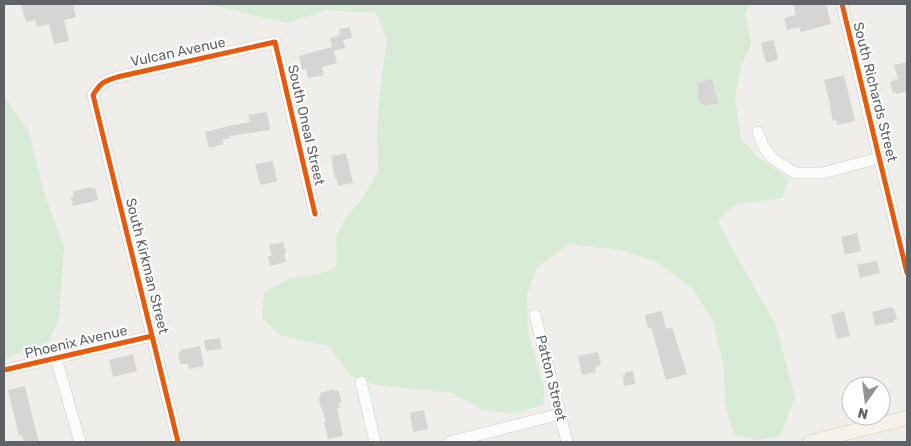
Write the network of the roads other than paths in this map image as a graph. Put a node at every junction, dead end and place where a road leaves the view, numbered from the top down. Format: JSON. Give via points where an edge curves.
{"nodes":[{"id":1,"x":842,"y":4,"type":"edge"},
{"id":2,"x":275,"y":42,"type":"joint"},
{"id":3,"x":93,"y":95,"type":"joint"},
{"id":4,"x":758,"y":132,"type":"dead end"},
{"id":5,"x":879,"y":158,"type":"junction"},
{"id":6,"x":315,"y":214,"type":"dead end"},
{"id":7,"x":907,"y":273,"type":"edge"},
{"id":8,"x":535,"y":314,"type":"dead end"},
{"id":9,"x":152,"y":336,"type":"junction"},
{"id":10,"x":56,"y":358,"type":"junction"},
{"id":11,"x":4,"y":370,"type":"edge"},
{"id":12,"x":361,"y":382,"type":"dead end"},
{"id":13,"x":560,"y":414,"type":"junction"},
{"id":14,"x":907,"y":418,"type":"edge"},
{"id":15,"x":80,"y":442,"type":"edge"},
{"id":16,"x":178,"y":442,"type":"edge"},
{"id":17,"x":375,"y":442,"type":"edge"},
{"id":18,"x":450,"y":442,"type":"edge"},
{"id":19,"x":567,"y":442,"type":"edge"},
{"id":20,"x":810,"y":442,"type":"edge"}],
"edges":[{"from":1,"to":5,"type":"street","name":"South Richards Street"},
{"from":2,"to":3,"type":"street","name":"Vulcan Avenue","via":[[117,77],[104,81]]},
{"from":2,"to":6,"type":"street","name":"South Oneal Street"},
{"from":3,"to":9,"type":"street","name":"South Kirkman Street"},
{"from":4,"to":5,"type":"street","via":[[772,158],[795,172],[823,173]]},
{"from":5,"to":7,"type":"street","name":"South Richards Street"},
{"from":8,"to":13,"type":"street","name":"Patton Street"},
{"from":9,"to":10,"type":"street","name":"Phoenix Avenue"},
{"from":9,"to":16,"type":"street","name":"South Kirkman Street"},
{"from":10,"to":11,"type":"street","name":"Phoenix Avenue"},
{"from":10,"to":15,"type":"street"},
{"from":12,"to":17,"type":"street"},
{"from":13,"to":18,"type":"street"},
{"from":13,"to":19,"type":"street","name":"Patton Street"},
{"from":14,"to":20,"type":"main road"}]}
